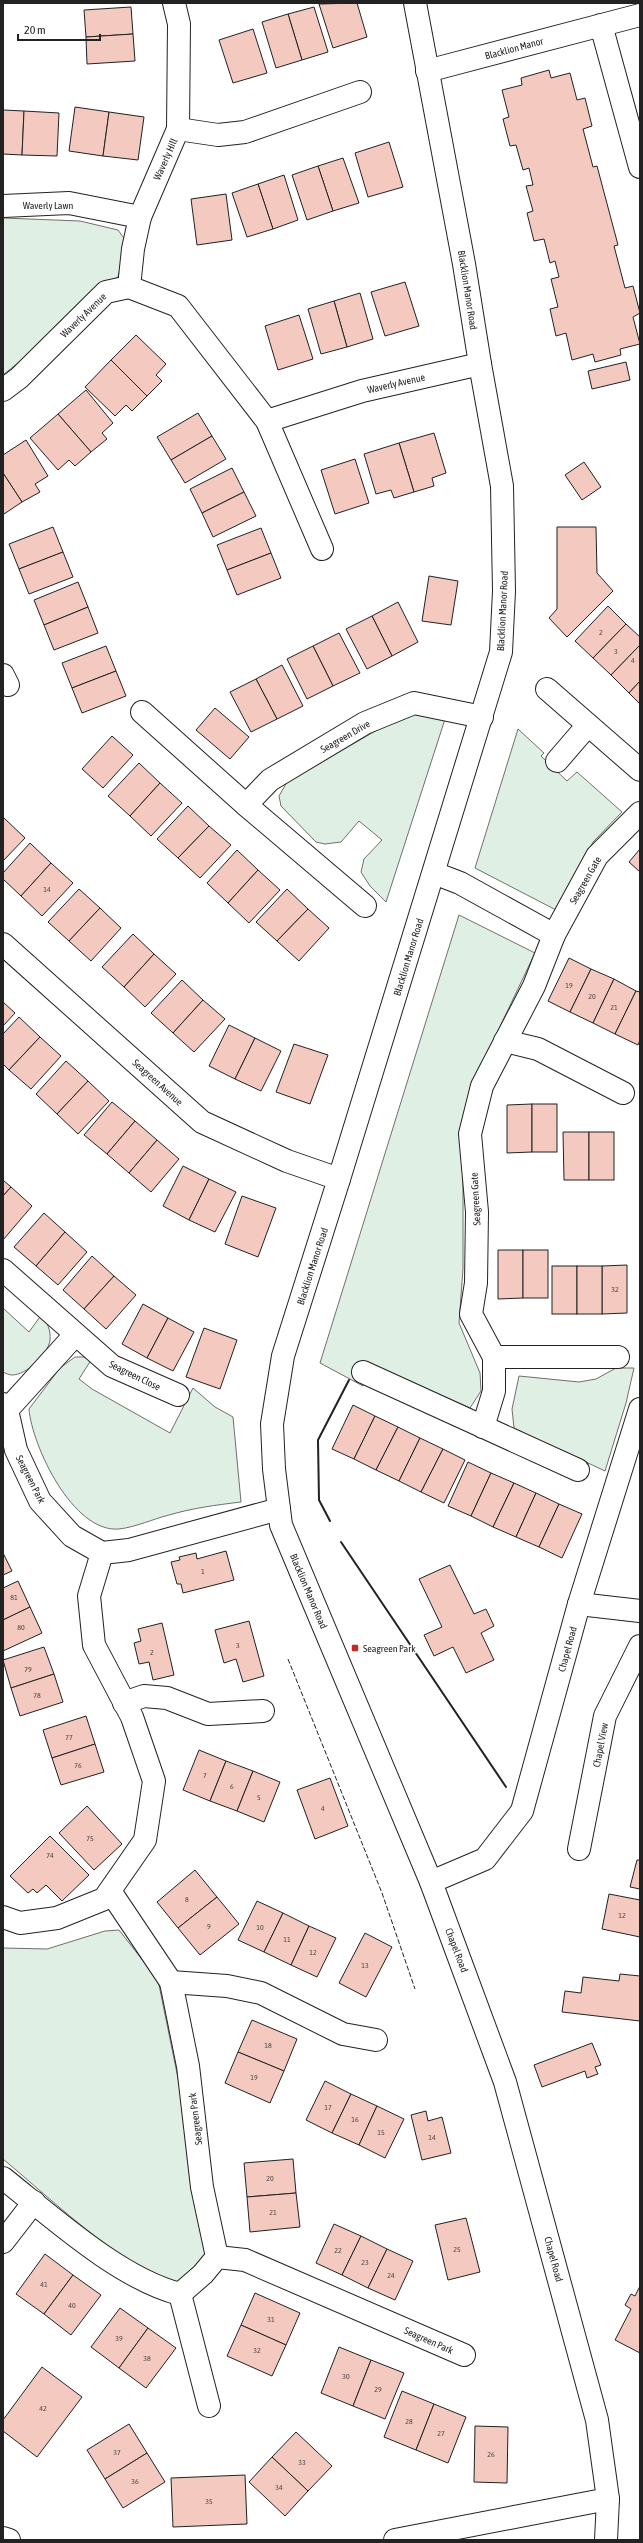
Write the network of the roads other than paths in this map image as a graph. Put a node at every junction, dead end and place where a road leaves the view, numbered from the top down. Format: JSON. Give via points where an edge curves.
{"nodes":[{"id":1,"x":174,"y":3,"type":"edge"},
{"id":2,"x":415,"y":3,"type":"edge"},
{"id":3,"x":640,"y":16,"type":"edge"},
{"id":4,"x":601,"y":25,"type":"junction"},
{"id":5,"x":427,"y":71,"type":"junction"},
{"id":6,"x":360,"y":92,"type":"dead end"},
{"id":7,"x":178,"y":129,"type":"junction"},
{"id":8,"x":640,"y":166,"type":"edge"},
{"id":9,"x":3,"y":206,"type":"edge"},
{"id":10,"x":140,"y":217,"type":"junction"},
{"id":11,"x":129,"y":287,"type":"junction"},
{"id":12,"x":480,"y":364,"type":"junction"},
{"id":13,"x":3,"y":390,"type":"edge"},
{"id":14,"x":267,"y":421,"type":"junction"},
{"id":15,"x":322,"y":549,"type":"dead end"},
{"id":16,"x":547,"y":689,"type":"dead end"},
{"id":17,"x":142,"y":712,"type":"dead end"},
{"id":18,"x":482,"y":717,"type":"junction"},
{"id":19,"x":588,"y":725,"type":"junction"},
{"id":20,"x":557,"y":761,"type":"dead end"},
{"id":21,"x":640,"y":770,"type":"edge"},
{"id":22,"x":246,"y":805,"type":"junction"},
{"id":23,"x":640,"y":813,"type":"edge"},
{"id":24,"x":434,"y":873,"type":"junction"},
{"id":25,"x":365,"y":906,"type":"dead end"},
{"id":26,"x":554,"y":935,"type":"junction"},
{"id":27,"x":3,"y":944,"type":"edge"},
{"id":28,"x":505,"y":1041,"type":"junction"},
{"id":29,"x":623,"y":1093,"type":"dead end"},
{"id":30,"x":340,"y":1179,"type":"junction"},
{"id":31,"x":3,"y":1270,"type":"edge"},
{"id":32,"x":75,"y":1335,"type":"junction"},
{"id":33,"x":494,"y":1357,"type":"junction"},
{"id":34,"x":618,"y":1357,"type":"dead end"},
{"id":35,"x":364,"y":1372,"type":"dead end"},
{"id":36,"x":178,"y":1395,"type":"dead end"},
{"id":37,"x":5,"y":1407,"type":"edge"},
{"id":38,"x":640,"y":1409,"type":"edge"},
{"id":39,"x":483,"y":1427,"type":"junction"},
{"id":40,"x":578,"y":1470,"type":"dead end"},
{"id":41,"x":279,"y":1509,"type":"junction"},
{"id":42,"x":102,"y":1553,"type":"junction"},
{"id":43,"x":579,"y":1604,"type":"junction"},
{"id":44,"x":640,"y":1612,"type":"edge"},
{"id":45,"x":640,"y":1646,"type":"edge"},
{"id":46,"x":124,"y":1703,"type":"junction"},
{"id":47,"x":264,"y":1711,"type":"dead end"},
{"id":48,"x":579,"y":1849,"type":"dead end"},
{"id":49,"x":431,"y":1882,"type":"junction"},
{"id":50,"x":110,"y":1891,"type":"junction"},
{"id":51,"x":3,"y":1917,"type":"edge"},
{"id":52,"x":171,"y":1982,"type":"junction"},
{"id":53,"x":376,"y":2040,"type":"dead end"},
{"id":54,"x":3,"y":2178,"type":"edge"},
{"id":55,"x":34,"y":2202,"type":"junction"},
{"id":56,"x":3,"y":2242,"type":"edge"},
{"id":57,"x":217,"y":2257,"type":"junction"},
{"id":58,"x":180,"y":2294,"type":"junction"},
{"id":59,"x":464,"y":2355,"type":"dead end"},
{"id":60,"x":209,"y":2406,"type":"dead end"},
{"id":61,"x":608,"y":2499,"type":"junction"},
{"id":62,"x":3,"y":2538,"type":"edge"},
{"id":63,"x":9,"y":2540,"type":"edge"},
{"id":64,"x":396,"y":2540,"type":"edge"},
{"id":65,"x":606,"y":2540,"type":"edge"}],
"edges":[{"from":1,"to":7,"type":"street","name":"Waverly Hill","via":[[179,24]]},
{"from":2,"to":5,"type":"street","name":"Blacklion Manor Road"},
{"from":3,"to":4,"type":"street","name":"Blacklion Manor"},
{"from":4,"to":5,"type":"street","name":"Blacklion Manor"},
{"from":4,"to":8,"type":"street"},
{"from":5,"to":12,"type":"street","name":"Blacklion Manor Road","via":[[464,264]]},
{"from":6,"to":7,"type":"street","via":[[245,132],[218,135]]},
{"from":7,"to":10,"type":"street","name":"Waverly Hill"},
{"from":9,"to":10,"type":"street","name":"Waverly Lawn","via":[[69,203]]},
{"from":10,"to":11,"type":"street","name":"Waverly Hill"},
{"from":11,"to":13,"type":"street","name":"Waverly Avenue","via":[[106,292],[19,378]]},
{"from":11,"to":14,"type":"street","via":[[178,306]]},
{"from":12,"to":14,"type":"street","name":"Waverly Avenue","via":[[362,391]]},
{"from":12,"to":18,"type":"street","name":"Blacklion Manor Road","via":[[502,486],[504,591],[500,652]]},
{"from":14,"to":15,"type":"street"},
{"from":16,"to":19,"type":"street"},
{"from":17,"to":22,"type":"street"},
{"from":18,"to":22,"type":"street","name":"Seagreen Drive","via":[[414,704],[365,723],[270,780]]},
{"from":18,"to":24,"type":"street","name":"Blacklion Manor Road"},
{"from":19,"to":20,"type":"street"},
{"from":19,"to":21,"type":"street"},
{"from":22,"to":25,"type":"street"},
{"from":23,"to":26,"type":"street","name":"Seagreen Gate","via":[[597,856]]},
{"from":24,"to":26,"type":"street","via":[[460,883]]},
{"from":24,"to":30,"type":"street","name":"Blacklion Manor Road"},
{"from":26,"to":28,"type":"street","name":"Seagreen Gate","via":[[534,986]]},
{"from":27,"to":30,"type":"street","name":"Seagreen Avenue","via":[[202,1122],[287,1161]]},
{"from":28,"to":29,"type":"street","via":[[538,1049]]},
{"from":28,"to":33,"type":"street","name":"Seagreen Gate","via":[[482,1086],[470,1134],[477,1212],[476,1283],[471,1314]]},
{"from":30,"to":41,"type":"street","name":"Blacklion Manor Road","via":[[283,1356],[272,1424]]},
{"from":31,"to":32,"type":"street","name":"Seagreen Close"},
{"from":32,"to":36,"type":"street","name":"Seagreen Close","via":[[112,1366]]},
{"from":32,"to":37,"type":"street"},
{"from":33,"to":34,"type":"street"},
{"from":33,"to":39,"type":"street","name":"Seagreen Gate","via":[[494,1391]]},
{"from":35,"to":39,"type":"street"},
{"from":37,"to":42,"type":"street","name":"Seagreen Park","via":[[16,1450],[40,1501],[72,1536]]},
{"from":38,"to":43,"type":"street","name":"Chapel Road"},
{"from":39,"to":40,"type":"street"},
{"from":41,"to":42,"type":"street","via":[[129,1550]]},
{"from":41,"to":49,"type":"street","name":"Blacklion Manor Road","via":[[281,1525]]},
{"from":42,"to":46,"type":"street","via":[[89,1596],[94,1645]]},
{"from":43,"to":44,"type":"street"},
{"from":43,"to":49,"type":"street","name":"Chapel Road","via":[[522,1811],[485,1859]]},
{"from":45,"to":48,"type":"street","name":"Chapel View","via":[[605,1716]]},
{"from":46,"to":47,"type":"street","via":[[144,1696],[167,1698],[208,1714]]},
{"from":46,"to":50,"type":"street","via":[[132,1717],[154,1781],[145,1840]]},
{"from":49,"to":61,"type":"street","name":"Chapel Road","via":[[505,2082],[597,2420]]},
{"from":50,"to":51,"type":"street","via":[[104,1899],[58,1918],[20,1923]]},
{"from":50,"to":52,"type":"street","name":"Seagreen Park"},
{"from":52,"to":53,"type":"street","via":[[227,1986],[261,1993],[343,2034]]},
{"from":52,"to":57,"type":"street","name":"Seagreen Park","via":[[188,2066],[202,2187]]},
{"from":54,"to":55,"type":"street"},
{"from":55,"to":56,"type":"street"},
{"from":55,"to":58,"type":"street","via":[[97,2252],[162,2289]]},
{"from":57,"to":58,"type":"street","via":[[203,2274]]},
{"from":57,"to":59,"type":"street","name":"Seagreen Park","via":[[245,2260]]},
{"from":58,"to":60,"type":"street"},
{"from":61,"to":64,"type":"street"},
{"from":61,"to":65,"type":"street","name":"Chapel Road"},
{"from":62,"to":63,"type":"street"}]}
